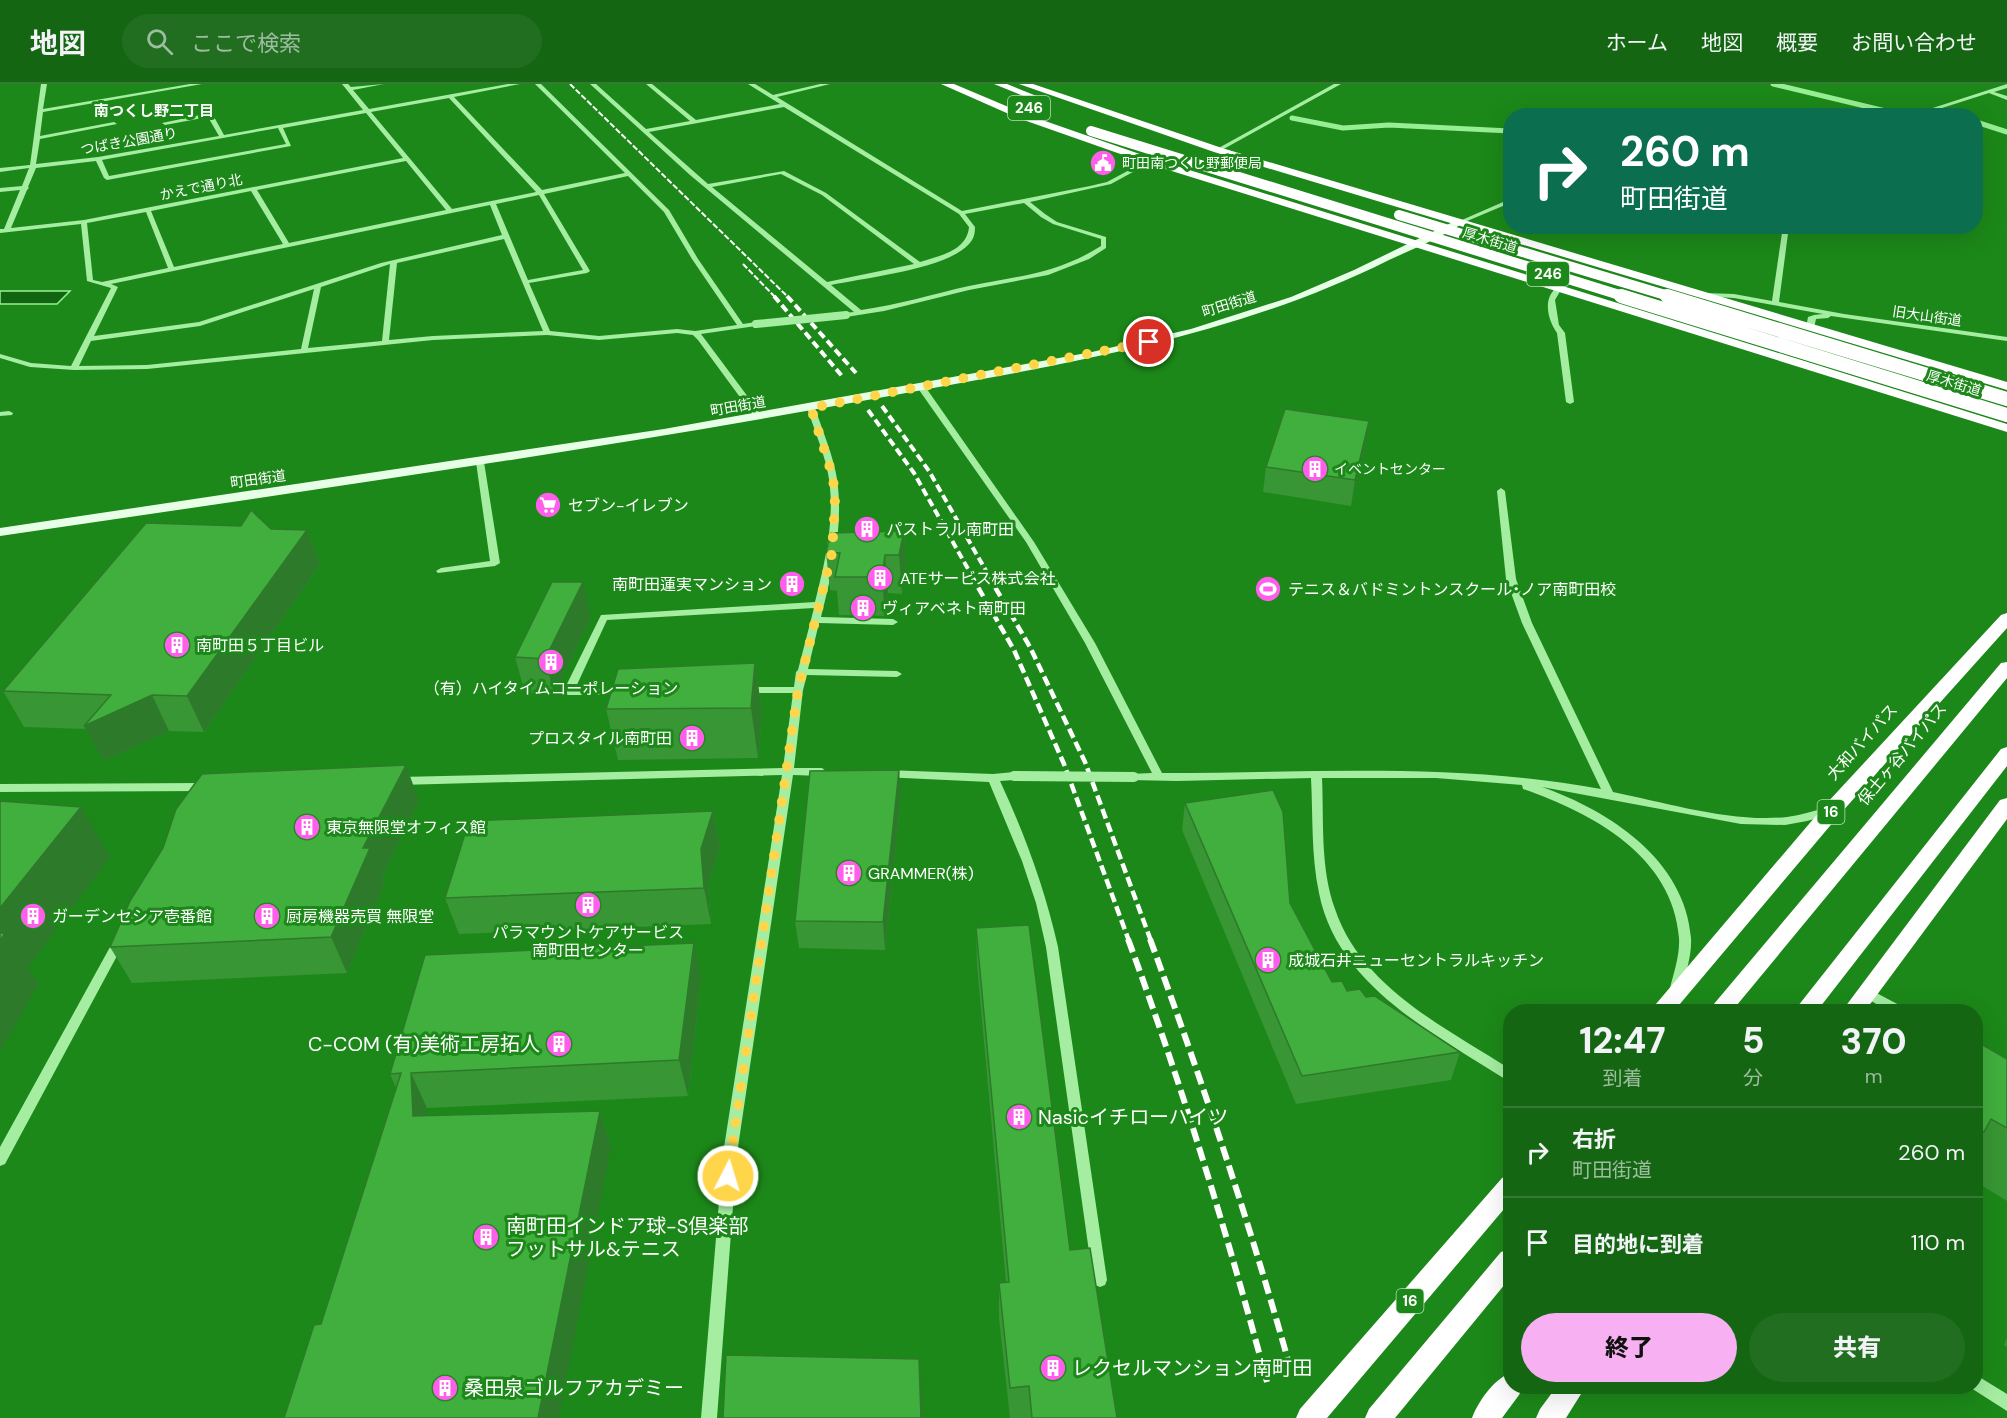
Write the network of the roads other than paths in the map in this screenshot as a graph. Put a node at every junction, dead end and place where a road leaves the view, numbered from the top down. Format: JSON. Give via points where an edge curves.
{"nodes":[{"id":1,"x":44,"y":84,"type":"edge"},
{"id":2,"x":199,"y":84,"type":"edge"},
{"id":3,"x":381,"y":84,"type":"edge"},
{"id":4,"x":517,"y":84,"type":"edge"},
{"id":5,"x":538,"y":84,"type":"edge"},
{"id":6,"x":593,"y":84,"type":"edge"},
{"id":7,"x":650,"y":84,"type":"edge"},
{"id":8,"x":751,"y":84,"type":"edge"},
{"id":9,"x":827,"y":84,"type":"edge"},
{"id":10,"x":946,"y":84,"type":"edge"},
{"id":11,"x":967,"y":84,"type":"edge"},
{"id":12,"x":999,"y":84,"type":"edge"},
{"id":13,"x":1024,"y":84,"type":"edge"},
{"id":14,"x":1338,"y":84,"type":"edge"},
{"id":15,"x":2007,"y":86,"type":"edge"},
{"id":16,"x":348,"y":87,"type":"edge"},
{"id":17,"x":1990,"y":92,"type":"junction"},
{"id":18,"x":450,"y":96,"type":"junction"},
{"id":19,"x":771,"y":97,"type":"junction"},
{"id":20,"x":2007,"y":98,"type":"edge"},
{"id":21,"x":784,"y":105,"type":"junction"},
{"id":22,"x":1937,"y":108,"type":"edge"},
{"id":23,"x":41,"y":111,"type":"junction"},
{"id":24,"x":367,"y":111,"type":"junction"},
{"id":25,"x":695,"y":122,"type":"junction"},
{"id":26,"x":165,"y":123,"type":"dead end"},
{"id":27,"x":114,"y":124,"type":"dead end"},
{"id":28,"x":1098,"y":125,"type":"junction"},
{"id":29,"x":280,"y":127,"type":"junction"},
{"id":30,"x":646,"y":131,"type":"junction"},
{"id":31,"x":223,"y":137,"type":"junction"},
{"id":32,"x":37,"y":138,"type":"junction"},
{"id":33,"x":1218,"y":150,"type":"junction"},
{"id":34,"x":98,"y":159,"type":"junction"},
{"id":35,"x":406,"y":159,"type":"junction"},
{"id":36,"x":1150,"y":161,"type":"junction"},
{"id":37,"x":33,"y":167,"type":"junction"},
{"id":38,"x":0,"y":170,"type":"edge"},
{"id":39,"x":630,"y":174,"type":"junction"},
{"id":40,"x":1196,"y":176,"type":"junction"},
{"id":41,"x":709,"y":186,"type":"junction"},
{"id":42,"x":26,"y":188,"type":"junction"},
{"id":43,"x":253,"y":189,"type":"junction"},
{"id":44,"x":0,"y":190,"type":"edge"},
{"id":45,"x":541,"y":193,"type":"junction"},
{"id":46,"x":1026,"y":201,"type":"junction"},
{"id":47,"x":492,"y":203,"type":"junction"},
{"id":48,"x":1503,"y":204,"type":"edge"},
{"id":49,"x":148,"y":210,"type":"junction"},
{"id":50,"x":451,"y":212,"type":"junction"},
{"id":51,"x":961,"y":213,"type":"junction"},
{"id":52,"x":84,"y":222,"type":"junction"},
{"id":53,"x":1458,"y":223,"type":"junction"},
{"id":54,"x":4,"y":230,"type":"edge"},
{"id":55,"x":1785,"y":234,"type":"edge"},
{"id":56,"x":507,"y":236,"type":"junction"},
{"id":57,"x":1414,"y":243,"type":"junction"},
{"id":58,"x":287,"y":246,"type":"junction"},
{"id":59,"x":394,"y":261,"type":"junction"},
{"id":60,"x":918,"y":264,"type":"junction"},
{"id":61,"x":172,"y":270,"type":"junction"},
{"id":62,"x":526,"y":282,"type":"junction"},
{"id":63,"x":102,"y":284,"type":"junction"},
{"id":64,"x":827,"y":284,"type":"junction"},
{"id":65,"x":318,"y":285,"type":"junction"},
{"id":66,"x":1559,"y":288,"type":"junction"},
{"id":67,"x":1699,"y":295,"type":"junction"},
{"id":68,"x":1775,"y":303,"type":"junction"},
{"id":69,"x":860,"y":313,"type":"junction"},
{"id":70,"x":1844,"y":316,"type":"junction"},
{"id":71,"x":741,"y":326,"type":"junction"},
{"id":72,"x":1810,"y":328,"type":"junction"},
{"id":73,"x":547,"y":333,"type":"junction"},
{"id":74,"x":695,"y":333,"type":"junction"},
{"id":75,"x":88,"y":339,"type":"junction"},
{"id":76,"x":2007,"y":339,"type":"edge"},
{"id":77,"x":385,"y":343,"type":"junction"},
{"id":78,"x":304,"y":351,"type":"junction"},
{"id":79,"x":0,"y":356,"type":"edge"},
{"id":80,"x":74,"y":368,"type":"junction"},
{"id":81,"x":2007,"y":386,"type":"edge"},
{"id":82,"x":921,"y":387,"type":"junction"},
{"id":83,"x":2007,"y":399,"type":"edge"},
{"id":84,"x":1570,"y":402,"type":"dead end"},
{"id":85,"x":811,"y":408,"type":"junction"},
{"id":86,"x":9,"y":413,"type":"dead end"},
{"id":87,"x":0,"y":414,"type":"edge"},
{"id":88,"x":2007,"y":415,"type":"edge"},
{"id":89,"x":759,"y":417,"type":"junction"},
{"id":90,"x":2007,"y":428,"type":"edge"},
{"id":91,"x":480,"y":462,"type":"junction"},
{"id":92,"x":1501,"y":492,"type":"dead end"},
{"id":93,"x":0,"y":532,"type":"edge"},
{"id":94,"x":441,"y":571,"type":"dead end"},
{"id":95,"x":819,"y":605,"type":"junction"},
{"id":96,"x":2007,"y":618,"type":"edge"},
{"id":97,"x":815,"y":620,"type":"junction"},
{"id":98,"x":893,"y":622,"type":"dead end"},
{"id":99,"x":2007,"y":667,"type":"edge"},
{"id":100,"x":801,"y":672,"type":"junction"},
{"id":101,"x":897,"y":674,"type":"dead end"},
{"id":102,"x":798,"y":690,"type":"junction"},
{"id":103,"x":729,"y":691,"type":"edge"},
{"id":104,"x":637,"y":692,"type":"edge"},
{"id":105,"x":2007,"y":753,"type":"edge"},
{"id":106,"x":788,"y":771,"type":"junction"},
{"id":107,"x":834,"y":772,"type":"edge"},
{"id":108,"x":879,"y":774,"type":"edge"},
{"id":109,"x":1316,"y":774,"type":"junction"},
{"id":110,"x":1159,"y":777,"type":"junction"},
{"id":111,"x":993,"y":778,"type":"junction"},
{"id":112,"x":1506,"y":780,"type":"junction"},
{"id":113,"x":394,"y":782,"type":"edge"},
{"id":114,"x":217,"y":787,"type":"edge"},
{"id":115,"x":0,"y":788,"type":"edge"},
{"id":116,"x":1608,"y":793,"type":"junction"},
{"id":117,"x":2007,"y":805,"type":"edge"},
{"id":118,"x":1833,"y":809,"type":"junction"},
{"id":119,"x":123,"y":932,"type":"edge"},
{"id":120,"x":1867,"y":993,"type":"junction"},
{"id":121,"x":1675,"y":994,"type":"junction"},
{"id":122,"x":1667,"y":1004,"type":"edge"},
{"id":123,"x":1725,"y":1004,"type":"edge"},
{"id":124,"x":1810,"y":1004,"type":"edge"},
{"id":125,"x":1859,"y":1004,"type":"edge"},
{"id":126,"x":1887,"y":1004,"type":"edge"},
{"id":127,"x":1503,"y":1070,"type":"edge"},
{"id":128,"x":0,"y":1160,"type":"edge"},
{"id":129,"x":1503,"y":1193,"type":"edge"},
{"id":130,"x":1503,"y":1268,"type":"edge"},
{"id":131,"x":1100,"y":1280,"type":"dead end"},
{"id":132,"x":1983,"y":1388,"type":"edge"},
{"id":133,"x":1504,"y":1394,"type":"edge"},
{"id":134,"x":1567,"y":1394,"type":"edge"},
{"id":135,"x":2007,"y":1403,"type":"edge"},
{"id":136,"x":709,"y":1418,"type":"edge"},
{"id":137,"x":1309,"y":1418,"type":"edge"},
{"id":138,"x":1378,"y":1418,"type":"edge"},
{"id":139,"x":1485,"y":1418,"type":"edge"},
{"id":140,"x":1549,"y":1418,"type":"edge"}],
"edges":[{"from":1,"to":23,"type":"street"},
{"from":2,"to":23,"type":"street"},
{"from":3,"to":16,"type":"street"},
{"from":4,"to":18,"type":"street","name":"つばき公園通り"},
{"from":5,"to":39,"type":"street"},
{"from":6,"to":30,"type":"street"},
{"from":7,"to":25,"type":"street"},
{"from":8,"to":19,"type":"street"},
{"from":9,"to":19,"type":"street"},
{"from":10,"to":36,"type":"highway","via":[[1077,137]]},
{"from":11,"to":28,"type":"highway","name":"厚木街道","number":"246"},
{"from":12,"to":28,"type":"highway","name":"厚木街道","number":"246"},
{"from":13,"to":33,"type":"highway"},
{"from":14,"to":33,"type":"street"},
{"from":15,"to":17,"type":"street"},
{"from":16,"to":24,"type":"street"},
{"from":17,"to":20,"type":"street"},
{"from":17,"to":22,"type":"street"},
{"from":18,"to":24,"type":"street","name":"つばき公園通り"},
{"from":18,"to":45,"type":"street"},
{"from":19,"to":21,"type":"street"},
{"from":21,"to":25,"type":"street"},
{"from":21,"to":51,"type":"street"},
{"from":23,"to":32,"type":"street"},
{"from":24,"to":29,"type":"street","name":"つばき公園通り"},
{"from":24,"to":35,"type":"street"},
{"from":25,"to":30,"type":"street"},
{"from":26,"to":31,"type":"street","via":[[210,115]]},
{"from":27,"to":32,"type":"street"},
{"from":28,"to":83,"type":"highway","name":"厚木街道","number":"246","bridge":true},
{"from":28,"to":88,"type":"highway","name":"厚木街道","number":"246","bridge":true,"via":[[1220,173]]},
{"from":29,"to":31,"type":"street","name":"つばき公園通り"},
{"from":29,"to":34,"type":"street","via":[[289,145],[107,178]]},
{"from":30,"to":41,"type":"street"},
{"from":31,"to":34,"type":"street","name":"つばき公園通り"},
{"from":32,"to":37,"type":"street"},
{"from":33,"to":40,"type":"highway","via":[[1194,163],[1191,172]]},
{"from":33,"to":53,"type":"highway"},
{"from":34,"to":37,"type":"street","name":"つばき公園通り"},
{"from":35,"to":43,"type":"street","name":"かえで通り北"},
{"from":35,"to":50,"type":"street"},
{"from":36,"to":40,"type":"highway"},
{"from":36,"to":46,"type":"street","via":[[1109,183]]},
{"from":37,"to":38,"type":"street","name":"つばき公園通り"},
{"from":37,"to":42,"type":"street"},
{"from":39,"to":45,"type":"street"},
{"from":39,"to":71,"type":"street","via":[[667,211],[694,259]]},
{"from":40,"to":57,"type":"highway"},
{"from":41,"to":60,"type":"street","via":[[782,172],[824,194]]},
{"from":41,"to":64,"type":"street"},
{"from":42,"to":44,"type":"street"},
{"from":42,"to":54,"type":"street"},
{"from":43,"to":49,"type":"street","name":"かえで通り北"},
{"from":43,"to":58,"type":"street"},
{"from":45,"to":47,"type":"street"},
{"from":45,"to":62,"type":"street","via":[[587,271]]},
{"from":46,"to":51,"type":"street"},
{"from":46,"to":69,"type":"street","via":[[1039,215],[1056,224],[1094,232],[1104,238],[1104,247],[1046,274]]},
{"from":47,"to":50,"type":"street"},
{"from":47,"to":56,"type":"street"},
{"from":48,"to":53,"type":"street"},
{"from":49,"to":52,"type":"street","name":"かえで通り北"},
{"from":49,"to":61,"type":"street"},
{"from":50,"to":58,"type":"street"},
{"from":51,"to":60,"type":"street","via":[[972,226],[972,235],[965,245]]},
{"from":52,"to":54,"type":"street","name":"かえで通り北"},
{"from":52,"to":63,"type":"street","via":[[90,281]]},
{"from":53,"to":57,"type":"main road","name":"町田街道"},
{"from":53,"to":67,"type":"highway"},
{"from":55,"to":68,"type":"street"},
{"from":56,"to":59,"type":"street"},
{"from":56,"to":62,"type":"street"},
{"from":57,"to":66,"type":"highway"},
{"from":57,"to":82,"type":"main road","name":"町田街道","via":[[1293,300],[1207,327]]},
{"from":58,"to":61,"type":"street"},
{"from":59,"to":65,"type":"street"},
{"from":59,"to":77,"type":"street"},
{"from":60,"to":64,"type":"street"},
{"from":61,"to":63,"type":"street"},
{"from":62,"to":73,"type":"street"},
{"from":63,"to":75,"type":"street","via":[[115,287]]},
{"from":64,"to":69,"type":"street"},
{"from":65,"to":75,"type":"street","via":[[200,324]]},
{"from":65,"to":78,"type":"street"},
{"from":66,"to":84,"type":"street","via":[[1551,300],[1555,325],[1561,333]]},
{"from":66,"to":90,"type":"highway"},
{"from":67,"to":68,"type":"street"},
{"from":67,"to":72,"type":"highway"},
{"from":68,"to":70,"type":"street"},
{"from":69,"to":71,"type":"street","bridge":true},
{"from":70,"to":72,"type":"street","via":[[1814,317]]},
{"from":70,"to":76,"type":"street","name":"旧大山街道"},
{"from":71,"to":74,"type":"street"},
{"from":72,"to":81,"type":"highway"},
{"from":73,"to":74,"type":"street","via":[[598,338]]},
{"from":73,"to":77,"type":"street"},
{"from":74,"to":89,"type":"street"},
{"from":75,"to":80,"type":"street"},
{"from":77,"to":78,"type":"street"},
{"from":78,"to":80,"type":"street","via":[[147,367]]},
{"from":79,"to":80,"type":"street","via":[[30,365]]},
{"from":82,"to":85,"type":"main road","name":"町田街道"},
{"from":82,"to":110,"type":"street","via":[[1036,552],[1090,644]]},
{"from":85,"to":89,"type":"main road","name":"町田街道"},
{"from":85,"to":95,"type":"street","via":[[830,460],[835,503],[832,553]]},
{"from":86,"to":87,"type":"street"},
{"from":89,"to":91,"type":"main road","name":"町田街道"},
{"from":91,"to":93,"type":"main road","name":"町田街道"},
{"from":91,"to":94,"type":"street","via":[[495,563]]},
{"from":92,"to":116,"type":"street","via":[[1511,579],[1527,624]]},
{"from":95,"to":97,"type":"street"},
{"from":95,"to":104,"type":"street","via":[[604,617],[568,692]]},
{"from":96,"to":118,"type":"highway","name":"大和バイパス","number":"16"},
{"from":97,"to":98,"type":"street"},
{"from":97,"to":100,"type":"street"},
{"from":99,"to":123,"type":"highway","name":"保土ヶ谷バイパス","number":"16"},
{"from":100,"to":101,"type":"street"},
{"from":100,"to":102,"type":"street"},
{"from":102,"to":103,"type":"street"},
{"from":102,"to":106,"type":"street"},
{"from":105,"to":124,"type":"highway"},
{"from":106,"to":107,"type":"street"},
{"from":106,"to":113,"type":"street"},
{"from":106,"to":136,"type":"street","via":[[729,1154]]},
{"from":108,"to":111,"type":"street"},
{"from":109,"to":110,"type":"street"},
{"from":109,"to":112,"type":"street","via":[[1450,775]]},
{"from":109,"to":127,"type":"street","via":[[1323,882],[1340,936],[1359,966],[1384,990]]},
{"from":110,"to":111,"type":"street","bridge":true},
{"from":111,"to":131,"type":"street","via":[[1032,867],[1044,909]]},
{"from":112,"to":116,"type":"street"},
{"from":112,"to":121,"type":"street","via":[[1544,791],[1593,815],[1640,848],[1663,874],[1676,896],[1685,938]]},
{"from":114,"to":115,"type":"street","via":[[199,792]]},
{"from":116,"to":118,"type":"street","via":[[1738,819],[1801,819]]},
{"from":117,"to":120,"type":"highway"},
{"from":118,"to":121,"type":"highway","name":"大和バイパス","number":"16"},
{"from":119,"to":128,"type":"street"},
{"from":120,"to":125,"type":"highway"},
{"from":120,"to":126,"type":"street"},
{"from":121,"to":122,"type":"highway","name":"大和バイパス","number":"16"},
{"from":129,"to":137,"type":"highway","number":"16"},
{"from":130,"to":138,"type":"highway"},
{"from":132,"to":135,"type":"street"},
{"from":133,"to":139,"type":"highway"},
{"from":134,"to":140,"type":"highway"}]}
